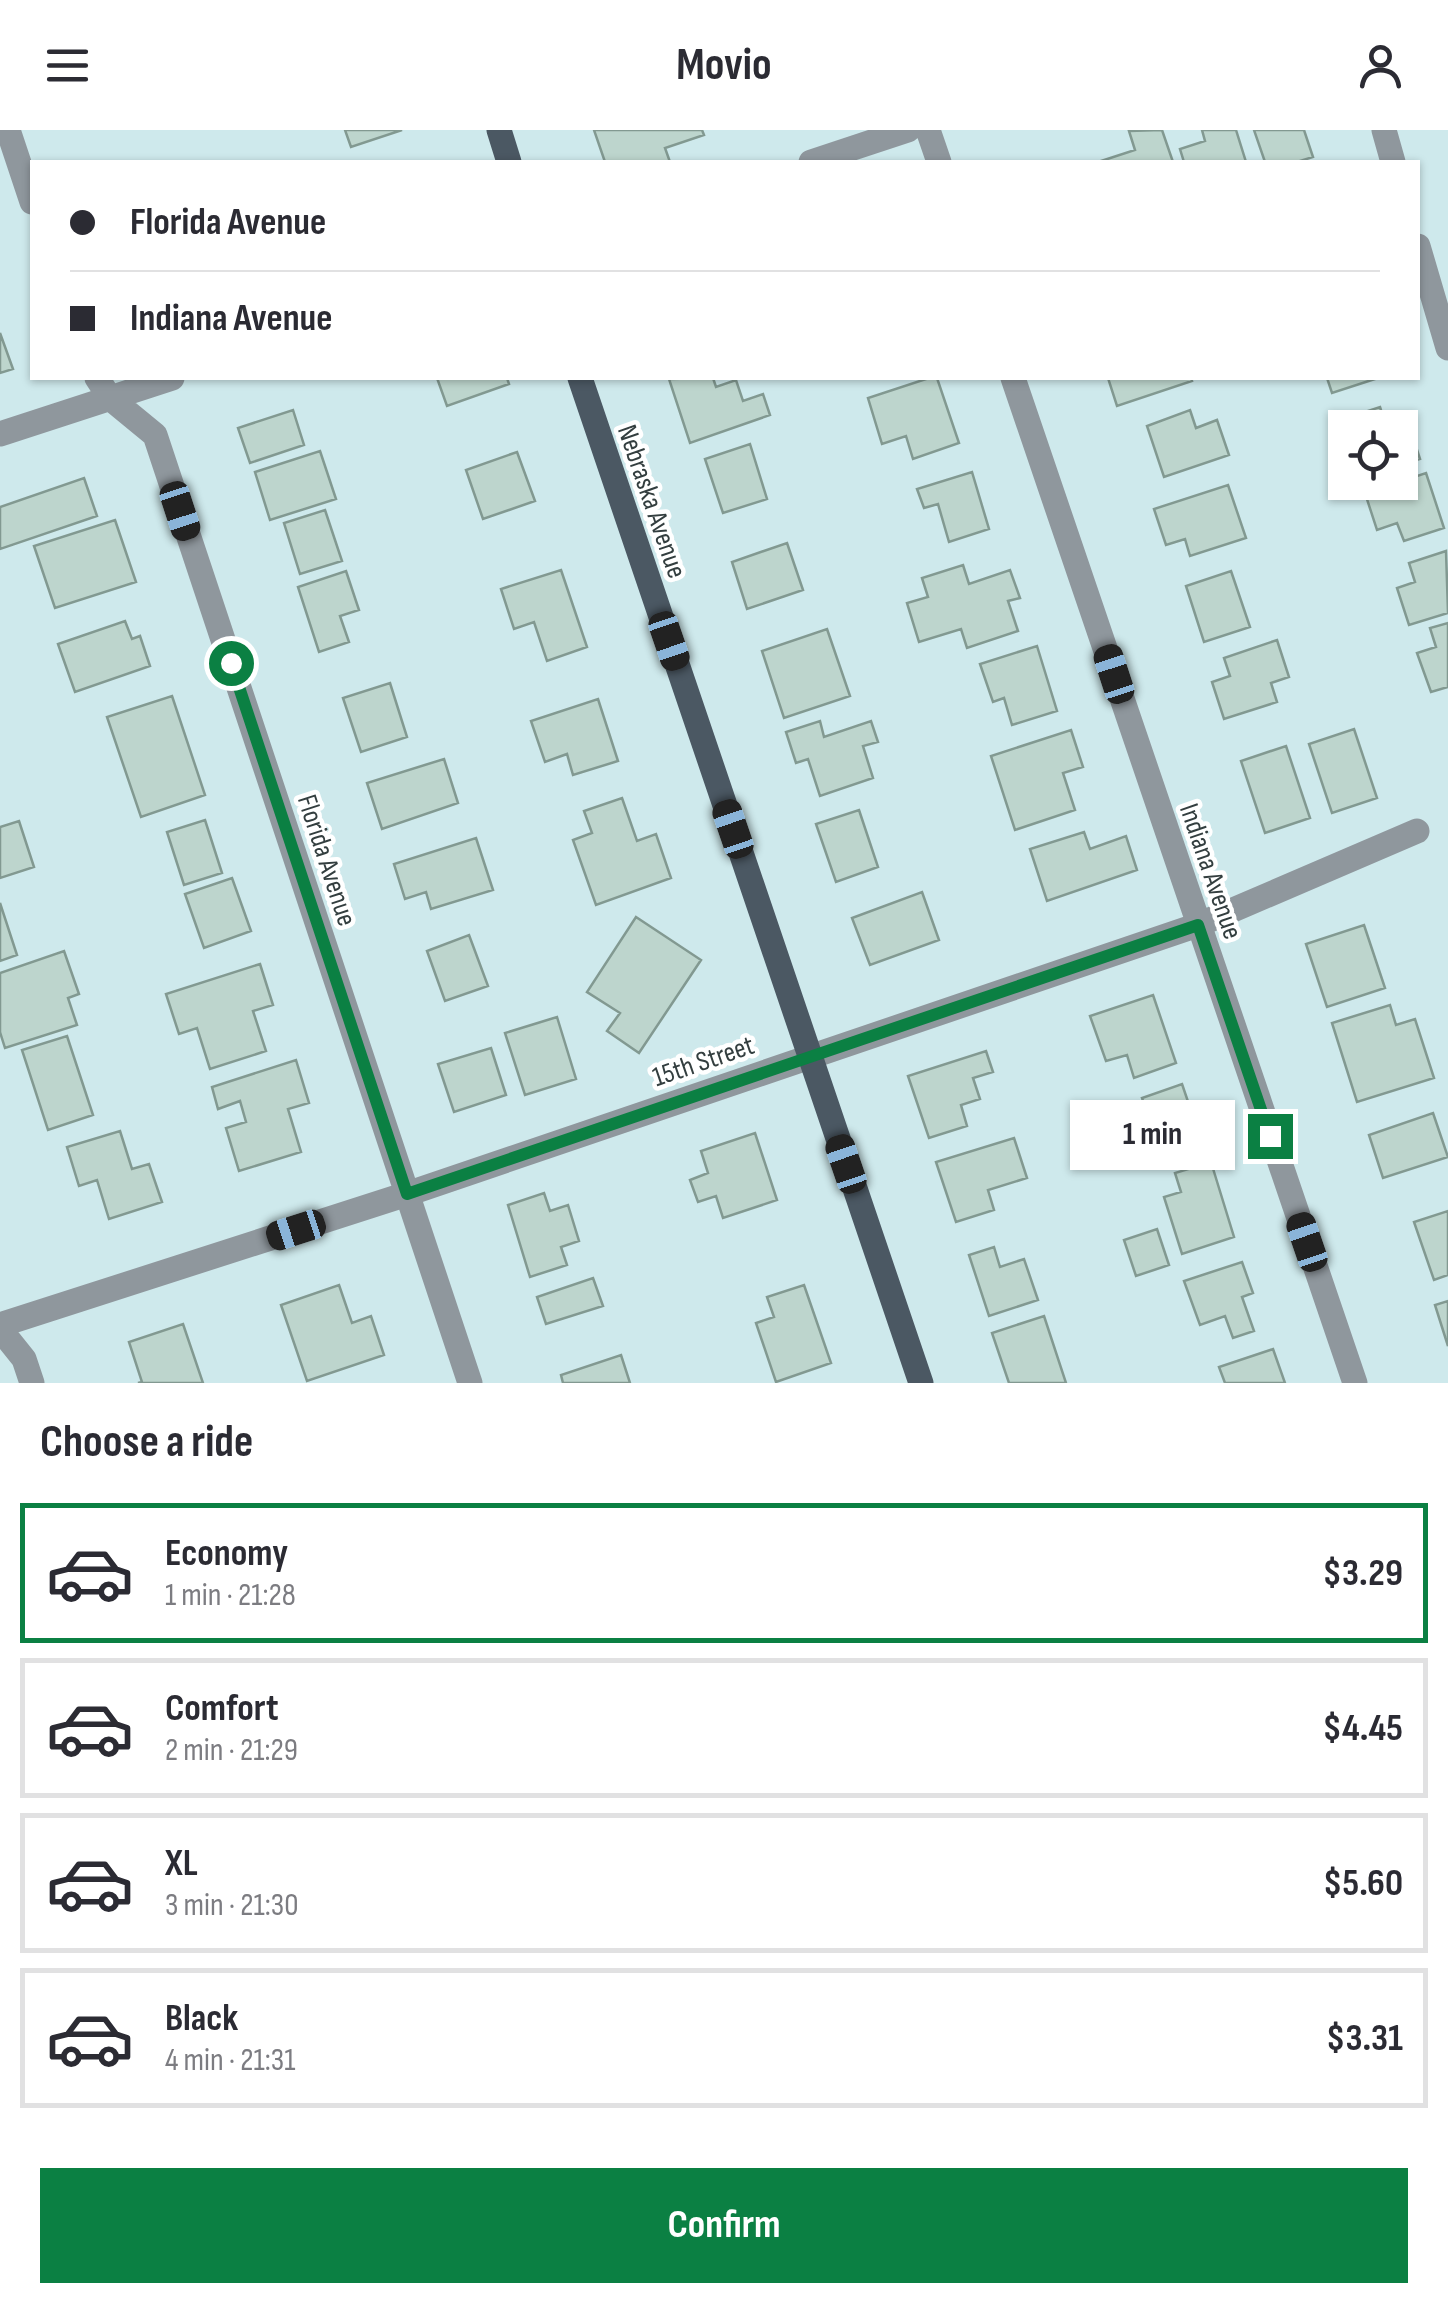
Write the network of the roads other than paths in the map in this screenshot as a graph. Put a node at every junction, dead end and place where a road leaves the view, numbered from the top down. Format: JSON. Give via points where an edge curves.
{"nodes":[{"id":1,"x":8,"y":130,"type":"edge"},
{"id":2,"x":499,"y":130,"type":"edge"},
{"id":3,"x":908,"y":130,"type":"edge"},
{"id":4,"x":928,"y":130,"type":"edge"},
{"id":5,"x":1384,"y":130,"type":"edge"},
{"id":6,"x":509,"y":160,"type":"edge"},
{"id":7,"x":818,"y":160,"type":"edge"},
{"id":8,"x":938,"y":160,"type":"edge"},
{"id":9,"x":1393,"y":160,"type":"edge"},
{"id":10,"x":30,"y":196,"type":"edge"},
{"id":11,"x":1420,"y":253,"type":"edge"},
{"id":12,"x":1448,"y":348,"type":"edge"},
{"id":13,"x":158,"y":380,"type":"edge"},
{"id":14,"x":581,"y":380,"type":"edge"},
{"id":15,"x":1014,"y":380,"type":"edge"},
{"id":16,"x":104,"y":388,"type":"edge"},
{"id":17,"x":0,"y":434,"type":"edge"},
{"id":18,"x":1417,"y":831,"type":"dead end"},
{"id":19,"x":1198,"y":925,"type":"junction"},
{"id":20,"x":810,"y":1055,"type":"junction"},
{"id":21,"x":407,"y":1194,"type":"junction"},
{"id":22,"x":0,"y":1327,"type":"edge"},
{"id":23,"x":32,"y":1383,"type":"edge"},
{"id":24,"x":470,"y":1383,"type":"edge"},
{"id":25,"x":921,"y":1383,"type":"edge"},
{"id":26,"x":1355,"y":1383,"type":"edge"}],
"edges":[{"from":1,"to":10,"type":"street"},
{"from":2,"to":6,"type":"main road"},
{"from":3,"to":7,"type":"street"},
{"from":4,"to":8,"type":"street"},
{"from":5,"to":9,"type":"street"},
{"from":11,"to":12,"type":"street"},
{"from":13,"to":16,"type":"street"},
{"from":14,"to":20,"type":"main road","name":"Nebraska Avenue"},
{"from":15,"to":19,"type":"street","name":"Indiana Avenue"},
{"from":16,"to":17,"type":"street"},
{"from":16,"to":21,"type":"street","name":"Florida Avenue","via":[[155,435]]},
{"from":18,"to":19,"type":"street","name":"15th Street"},
{"from":19,"to":20,"type":"street","name":"15th Street"},
{"from":19,"to":26,"type":"street","name":"Indiana Avenue"},
{"from":20,"to":21,"type":"street","name":"15th Street"},
{"from":20,"to":25,"type":"main road","name":"Nebraska Avenue"},
{"from":21,"to":22,"type":"street","name":"15th Street"},
{"from":21,"to":24,"type":"street","name":"Florida Avenue"},
{"from":22,"to":23,"type":"street"}]}
